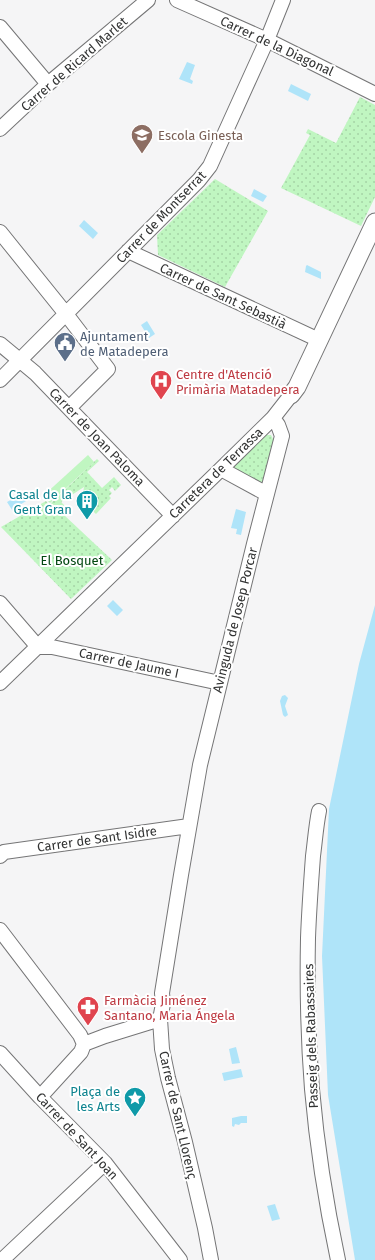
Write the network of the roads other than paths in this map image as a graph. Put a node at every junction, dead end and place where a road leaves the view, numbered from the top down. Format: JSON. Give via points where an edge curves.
{"nodes":[{"id":1,"x":148,"y":0,"type":"edge"},
{"id":2,"x":177,"y":0,"type":"edge"},
{"id":3,"x":283,"y":0,"type":"edge"},
{"id":4,"x":0,"y":27,"type":"edge"},
{"id":5,"x":267,"y":40,"type":"junction"},
{"id":6,"x":48,"y":84,"type":"junction"},
{"id":7,"x":375,"y":94,"type":"edge"},
{"id":8,"x":0,"y":129,"type":"edge"},
{"id":9,"x":375,"y":222,"type":"edge"},
{"id":10,"x":0,"y":232,"type":"edge"},
{"id":11,"x":128,"y":251,"type":"junction"},
{"id":12,"x":66,"y":314,"type":"junction"},
{"id":13,"x":319,"y":340,"type":"junction"},
{"id":14,"x":0,"y":344,"type":"edge"},
{"id":15,"x":20,"y":360,"type":"junction"},
{"id":16,"x":0,"y":380,"type":"edge"},
{"id":17,"x":291,"y":395,"type":"joint"},
{"id":18,"x":69,"y":408,"type":"junction"},
{"id":19,"x":273,"y":418,"type":"junction"},
{"id":20,"x":221,"y":469,"type":"junction"},
{"id":21,"x":267,"y":494,"type":"junction"},
{"id":22,"x":172,"y":516,"type":"junction"},
{"id":23,"x":0,"y":603,"type":"edge"},
{"id":24,"x":38,"y":647,"type":"junction"},
{"id":25,"x":0,"y":683,"type":"edge"},
{"id":26,"x":220,"y":683,"type":"junction"},
{"id":27,"x":319,"y":811,"type":"dead end"},
{"id":28,"x":189,"y":826,"type":"junction"},
{"id":29,"x":2,"y":854,"type":"edge"},
{"id":30,"x":0,"y":930,"type":"edge"},
{"id":31,"x":160,"y":1019,"type":"junction"},
{"id":32,"x":84,"y":1044,"type":"junction"},
{"id":33,"x":0,"y":1053,"type":"edge"},
{"id":34,"x":40,"y":1097,"type":"junction"},
{"id":35,"x":105,"y":1163,"type":"junction"},
{"id":36,"x":2,"y":1260,"type":"edge"},
{"id":37,"x":180,"y":1260,"type":"edge"},
{"id":38,"x":211,"y":1260,"type":"edge"},
{"id":39,"x":338,"y":1260,"type":"edge"}],
"edges":[{"from":1,"to":6,"type":"street","name":"Carrer de Ricard Marlet"},
{"from":2,"to":5,"type":"street","name":"Carrer de la Diagonal"},
{"from":3,"to":5,"type":"street","name":"Carrer de Montserrat"},
{"from":4,"to":6,"type":"street"},
{"from":5,"to":7,"type":"street","name":"Carrer de la Diagonal"},
{"from":5,"to":11,"type":"street","name":"Carrer de Montserrat","via":[[210,166]]},
{"from":6,"to":8,"type":"street","name":"Carrer de Ricard Marlet"},
{"from":9,"to":13,"type":"street","name":"Carretera de Terrassa"},
{"from":10,"to":12,"type":"street"},
{"from":11,"to":12,"type":"street","name":"Carrer de Montserrat"},
{"from":11,"to":13,"type":"street","name":"Carrer de Sant Sebastià"},
{"from":12,"to":15,"type":"street","name":"Carrer de Montserrat"},
{"from":12,"to":18,"type":"street","via":[[108,369]]},
{"from":13,"to":17,"type":"street","name":"Carretera de Terrassa"},
{"from":14,"to":15,"type":"street","name":"Carrer de Joan Paloma"},
{"from":15,"to":16,"type":"street","name":"Carrer de Montserrat"},
{"from":15,"to":18,"type":"street","name":"Carrer de Joan Paloma"},
{"from":17,"to":19,"type":"street","name":"Carretera de Terrassa"},
{"from":18,"to":22,"type":"street","name":"Carrer de Joan Paloma"},
{"from":19,"to":20,"type":"street","name":"Carretera de Terrassa"},
{"from":19,"to":21,"type":"street","name":"Avinguda de Josep Porcar","via":[[282,436]]},
{"from":20,"to":21,"type":"street"},
{"from":20,"to":22,"type":"street","name":"Carretera de Terrassa"},
{"from":21,"to":26,"type":"street","name":"Avinguda de Josep Porcar"},
{"from":22,"to":24,"type":"street","name":"Carretera de Terrassa"},
{"from":23,"to":24,"type":"street"},
{"from":24,"to":25,"type":"street","name":"Carretera de Terrassa"},
{"from":24,"to":26,"type":"street","name":"Carrer de Jaume I","via":[[52,647]]},
{"from":26,"to":28,"type":"street","name":"Avinguda de Josep Porcar","via":[[200,765]]},
{"from":27,"to":39,"type":"street","name":"Passeig dels Rabassaires","via":[[311,884],[308,1009],[317,1139]]},
{"from":28,"to":29,"type":"street","name":"Carrer de Sant Isidre"},
{"from":28,"to":31,"type":"street","name":"Carrer de Sant Llorenç"},
{"from":30,"to":32,"type":"street","via":[[80,1035]]},
{"from":31,"to":32,"type":"street"},
{"from":31,"to":38,"type":"street","name":"Carrer de Sant Llorenç","via":[[162,1049],[168,1078]]},
{"from":32,"to":34,"type":"street","via":[[81,1052]]},
{"from":33,"to":34,"type":"street","name":"Carrer de Sant Joan"},
{"from":34,"to":35,"type":"street","name":"Carrer de Sant Joan"},
{"from":35,"to":36,"type":"street"},
{"from":35,"to":37,"type":"street","name":"Carrer de Sant Joan"}]}
